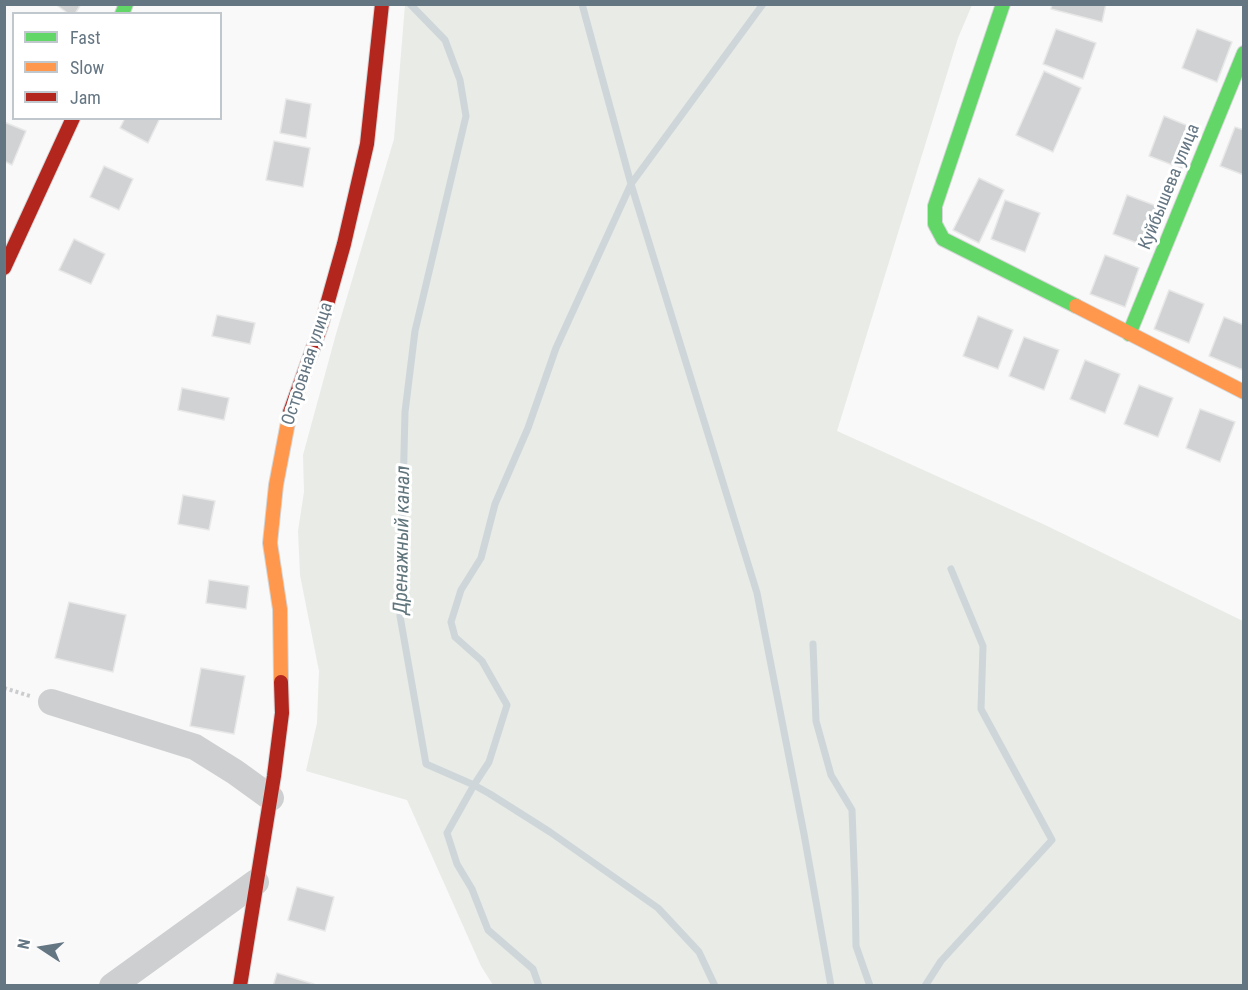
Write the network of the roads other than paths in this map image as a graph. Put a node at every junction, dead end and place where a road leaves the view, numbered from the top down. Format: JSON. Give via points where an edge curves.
{"nodes":[{"id":1,"x":1003,"y":4,"type":"edge"},
{"id":2,"x":382,"y":6,"type":"edge"},
{"id":3,"x":1244,"y":53,"type":"edge"},
{"id":4,"x":72,"y":120,"type":"edge"},
{"id":5,"x":4,"y":268,"type":"edge"},
{"id":6,"x":1129,"y":334,"type":"junction"},
{"id":7,"x":1244,"y":392,"type":"edge"},
{"id":8,"x":51,"y":702,"type":"dead end"},
{"id":9,"x":271,"y":798,"type":"junction"},
{"id":10,"x":256,"y":882,"type":"junction"},
{"id":11,"x":112,"y":986,"type":"edge"},
{"id":12,"x":240,"y":986,"type":"edge"}],
"edges":[{"from":1,"to":6,"type":"street","via":[[934,206],[934,224],[943,239]]},
{"from":2,"to":9,"type":"street","name":"Островная улица","via":[[367,144],[321,326],[291,408],[276,485],[270,543],[280,609],[282,713]]},
{"from":3,"to":6,"type":"street","name":"Куйбышева улица"},
{"from":4,"to":5,"type":"street"},
{"from":6,"to":7,"type":"street"},
{"from":8,"to":9,"type":"street","via":[[195,747]]},
{"from":9,"to":10,"type":"street","name":"Островная улица"},
{"from":10,"to":11,"type":"street"},
{"from":10,"to":12,"type":"street","name":"Островная улица"}]}
